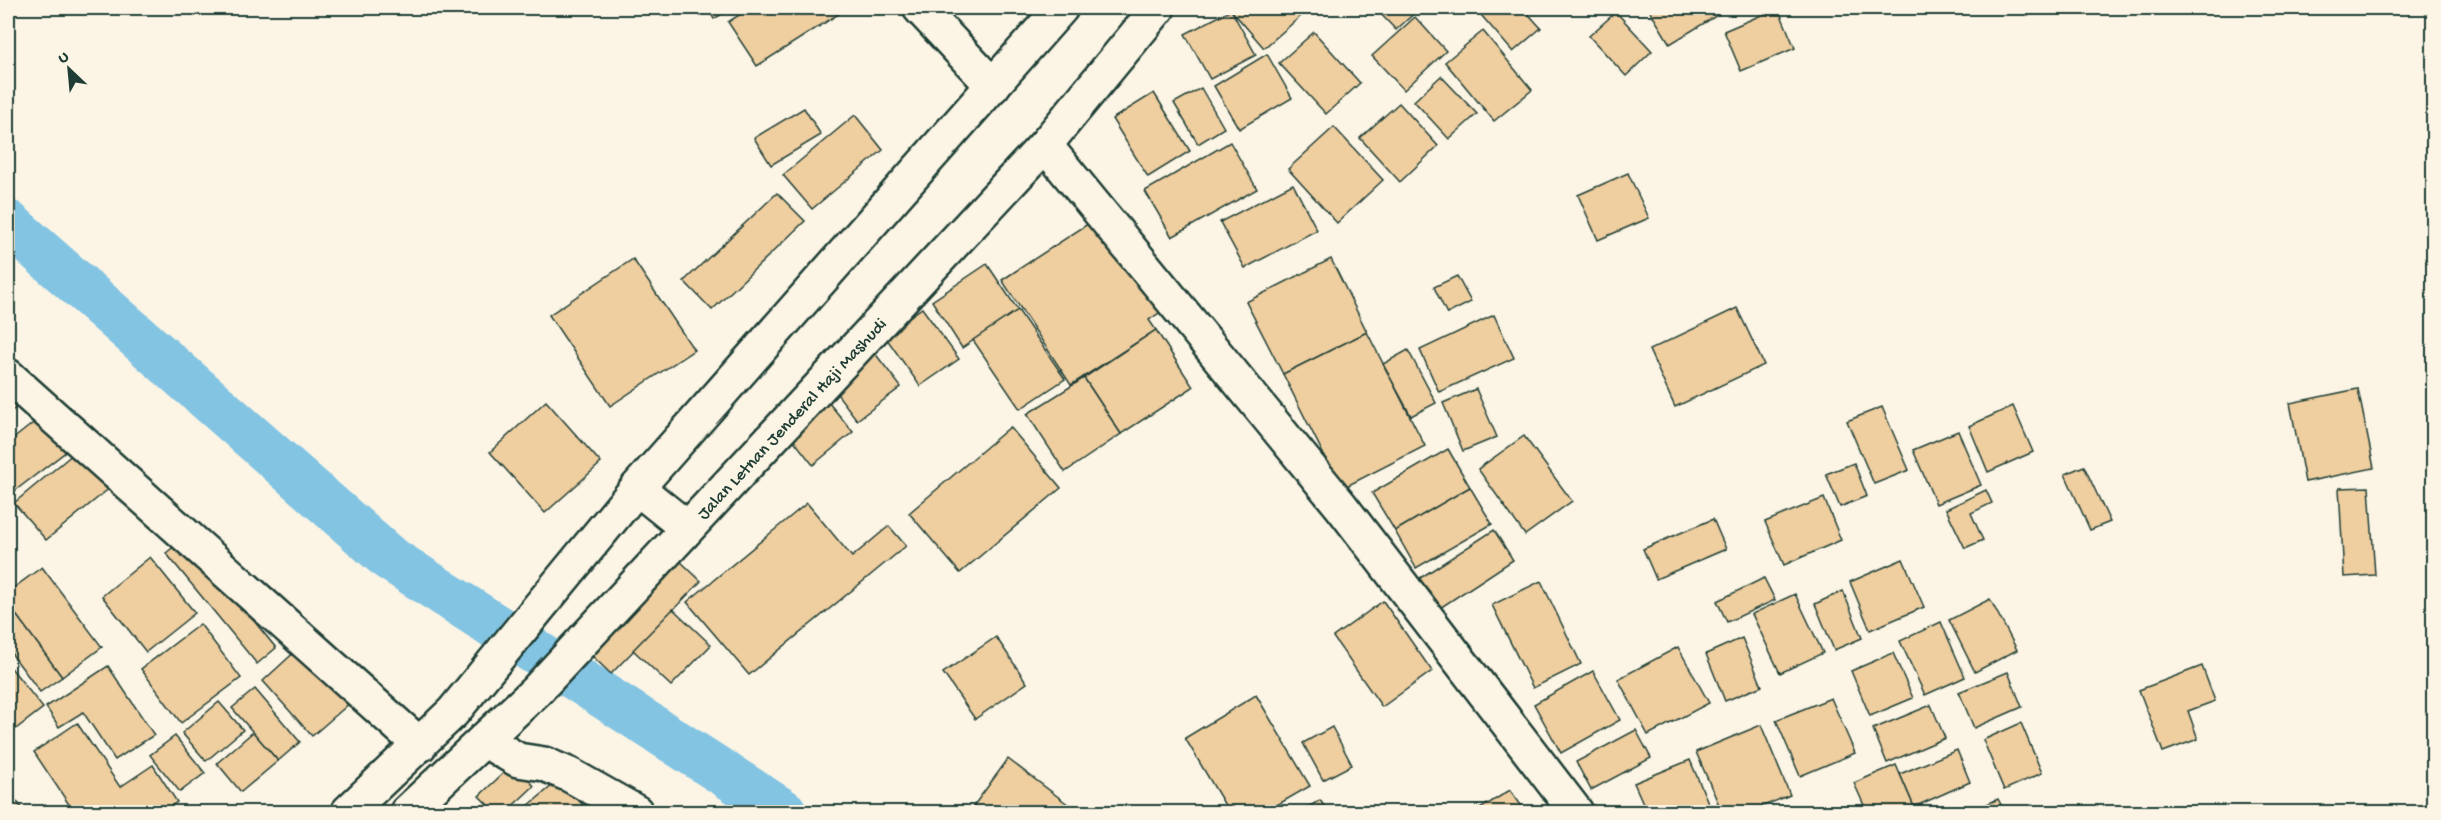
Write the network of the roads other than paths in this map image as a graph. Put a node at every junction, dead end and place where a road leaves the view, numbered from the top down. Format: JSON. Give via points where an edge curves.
{"nodes":[{"id":1,"x":920,"y":8,"type":"edge"},
{"id":2,"x":1061,"y":8,"type":"edge"},
{"id":3,"x":1158,"y":8,"type":"edge"},
{"id":4,"x":993,"y":86,"type":"junction"},
{"id":5,"x":1045,"y":145,"type":"junction"},
{"id":6,"x":8,"y":376,"type":"edge"},
{"id":7,"x":637,"y":488,"type":"junction"},
{"id":8,"x":687,"y":528,"type":"junction"},
{"id":9,"x":495,"y":730,"type":"junction"},
{"id":10,"x":420,"y":745,"type":"junction"},
{"id":11,"x":348,"y":813,"type":"edge"},
{"id":12,"x":407,"y":813,"type":"edge"},
{"id":13,"x":636,"y":813,"type":"edge"},
{"id":14,"x":1576,"y":813,"type":"edge"}],
"edges":[{"from":1,"to":4,"type":"main road"},
{"from":2,"to":4,"type":"main road"},
{"from":3,"to":5,"type":"main road","name":"Jalan Letnan Jenderal Haji Mashudi"},
{"from":4,"to":7,"type":"main road"},
{"from":5,"to":8,"type":"main road","name":"Jalan Letnan Jenderal Haji Mashudi"},
{"from":5,"to":14,"type":"main road","via":[[1341,506]]},
{"from":6,"to":10,"type":"main road"},
{"from":7,"to":8,"type":"main road"},
{"from":7,"to":10,"type":"main road","via":[[453,712]]},
{"from":8,"to":9,"type":"main road","name":"Jalan Letnan Jenderal Haji Mashudi"},
{"from":9,"to":12,"type":"main road","name":"Jalan Letnan Jenderal Haji Mashudi"},
{"from":9,"to":13,"type":"main road","via":[[518,760],[544,764],[570,775]]},
{"from":10,"to":11,"type":"main road"}]}
